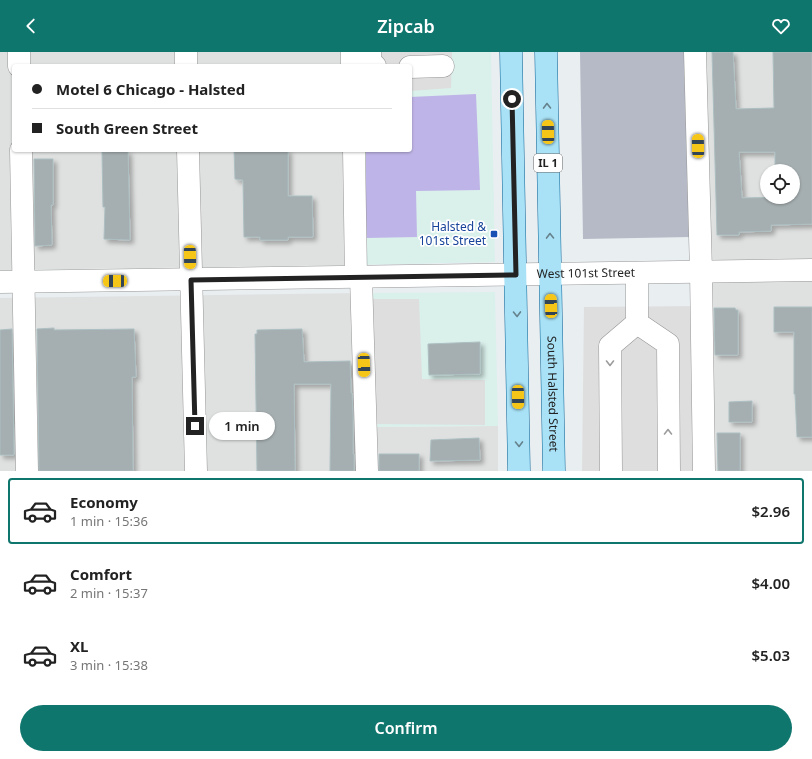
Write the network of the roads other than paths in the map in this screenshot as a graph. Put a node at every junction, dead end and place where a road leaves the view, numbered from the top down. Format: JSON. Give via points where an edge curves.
{"nodes":[{"id":1,"x":19,"y":52,"type":"edge"},
{"id":2,"x":186,"y":52,"type":"edge"},
{"id":3,"x":352,"y":52,"type":"edge"},
{"id":4,"x":370,"y":52,"type":"edge"},
{"id":5,"x":511,"y":52,"type":"edge"},
{"id":6,"x":546,"y":52,"type":"edge"},
{"id":7,"x":695,"y":52,"type":"edge"},
{"id":8,"x":19,"y":64,"type":"edge"},
{"id":9,"x":186,"y":64,"type":"edge"},
{"id":10,"x":352,"y":64,"type":"edge"},
{"id":11,"x":372,"y":64,"type":"edge"},
{"id":12,"x":443,"y":66,"type":"dead end"},
{"id":13,"x":412,"y":67,"type":"edge"},
{"id":14,"x":21,"y":152,"type":"edge"},
{"id":15,"x":188,"y":152,"type":"edge"},
{"id":16,"x":354,"y":152,"type":"edge"},
{"id":17,"x":812,"y":270,"type":"edge"},
{"id":18,"x":701,"y":272,"type":"junction"},
{"id":19,"x":637,"y":273,"type":"junction"},
{"id":20,"x":550,"y":274,"type":"junction"},
{"id":21,"x":516,"y":275,"type":"junction"},
{"id":22,"x":358,"y":277,"type":"junction"},
{"id":23,"x":191,"y":280,"type":"junction"},
{"id":24,"x":0,"y":282,"type":"edge"},
{"id":25,"x":23,"y":282,"type":"junction"},
{"id":26,"x":637,"y":323,"type":"junction"},
{"id":27,"x":27,"y":471,"type":"edge"},
{"id":28,"x":196,"y":471,"type":"edge"},
{"id":29,"x":367,"y":471,"type":"edge"},
{"id":30,"x":519,"y":471,"type":"edge"},
{"id":31,"x":554,"y":471,"type":"edge"},
{"id":32,"x":611,"y":471,"type":"edge"},
{"id":33,"x":669,"y":471,"type":"edge"},
{"id":34,"x":704,"y":471,"type":"edge"}],
"edges":[{"from":1,"to":8,"type":"street"},
{"from":2,"to":9,"type":"street"},
{"from":3,"to":10,"type":"street"},
{"from":4,"to":11,"type":"street"},
{"from":5,"to":21,"type":"main road"},
{"from":20,"to":6,"type":"main road","name":"South Halsted Street","number":"IL 1","one_way":true},
{"from":7,"to":18,"type":"street"},
{"from":12,"to":13,"type":"street"},
{"from":14,"to":25,"type":"street"},
{"from":15,"to":23,"type":"street"},
{"from":16,"to":22,"type":"street"},
{"from":17,"to":18,"type":"street","name":"West 101st Street"},
{"from":18,"to":19,"type":"street","name":"West 101st Street"},
{"from":18,"to":34,"type":"street"},
{"from":19,"to":20,"type":"street","name":"West 101st Street"},
{"from":19,"to":26,"type":"street"},
{"from":20,"to":21,"type":"street","name":"West 101st Street"},
{"from":20,"to":31,"type":"main road","name":"South Halsted Street","number":"IL 1"},
{"from":21,"to":22,"type":"street","name":"West 101st Street"},
{"from":21,"to":30,"type":"main road","one_way":true},
{"from":22,"to":23,"type":"street","name":"West 101st Street"},
{"from":22,"to":29,"type":"street"},
{"from":23,"to":25,"type":"street","name":"West 101st Street"},
{"from":23,"to":28,"type":"street"},
{"from":24,"to":25,"type":"street","name":"West 101st Street"},
{"from":25,"to":27,"type":"street"},
{"from":26,"to":32,"type":"street","one_way":true,"via":[[610,346]]},
{"from":33,"to":26,"type":"street","one_way":true,"via":[[668,344]]}]}
